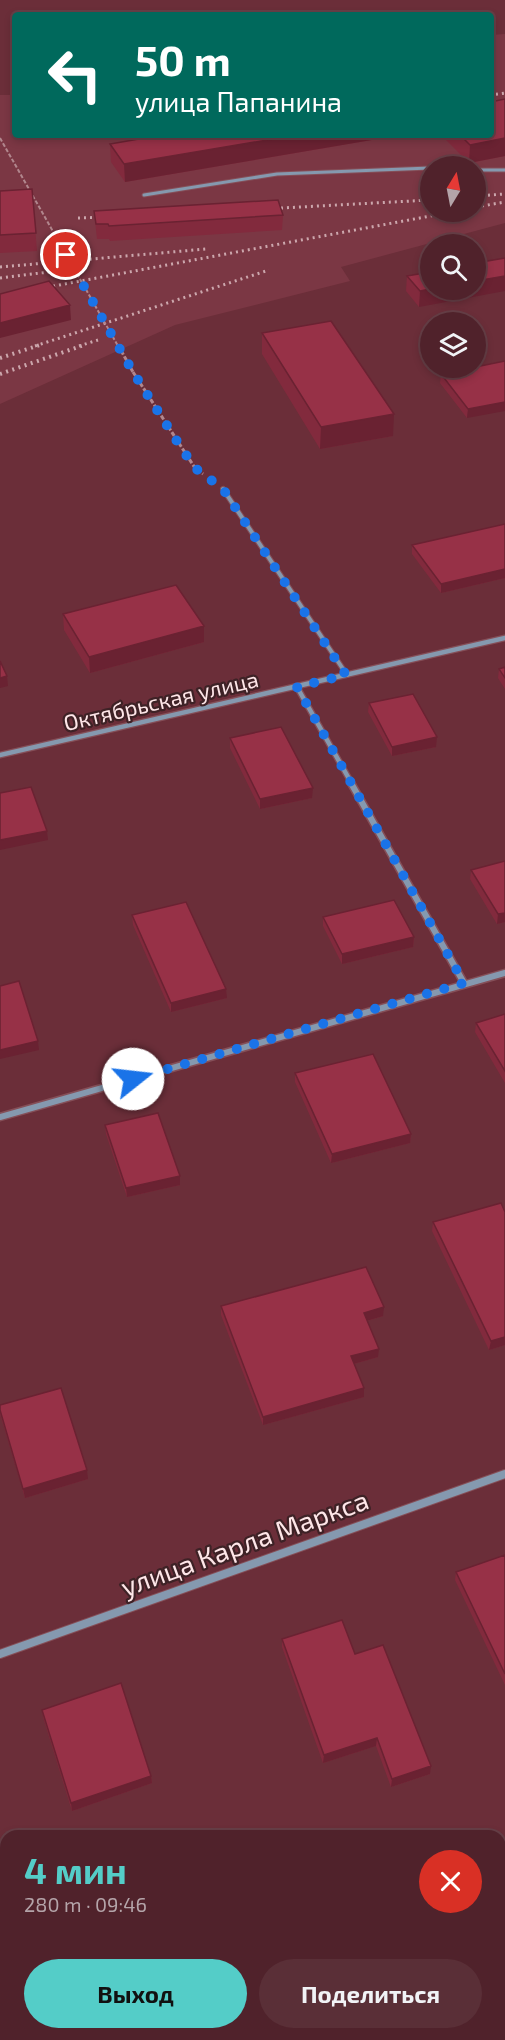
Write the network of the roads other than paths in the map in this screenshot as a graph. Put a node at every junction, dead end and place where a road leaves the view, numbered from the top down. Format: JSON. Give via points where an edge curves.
{"nodes":[{"id":1,"x":420,"y":168,"type":"edge"},
{"id":2,"x":486,"y":170,"type":"edge"},
{"id":3,"x":505,"y":170,"type":"edge"},
{"id":4,"x":144,"y":195,"type":"dead end"},
{"id":5,"x":223,"y":489,"type":"road end"},
{"id":6,"x":505,"y":638,"type":"edge"},
{"id":7,"x":346,"y":675,"type":"junction"},
{"id":8,"x":297,"y":687,"type":"junction"},
{"id":9,"x":0,"y":754,"type":"edge"},
{"id":10,"x":505,"y":973,"type":"edge"},
{"id":11,"x":464,"y":983,"type":"junction"},
{"id":12,"x":0,"y":1117,"type":"edge"},
{"id":13,"x":505,"y":1474,"type":"edge"},
{"id":14,"x":0,"y":1654,"type":"edge"}],
"edges":[{"from":1,"to":4,"type":"lane","via":[[277,174]]},
{"from":2,"to":3,"type":"lane"},
{"from":5,"to":7,"type":"lane"},
{"from":6,"to":7,"type":"street","name":"Октябрьская улица"},
{"from":7,"to":8,"type":"street","name":"Октябрьская улица"},
{"from":8,"to":9,"type":"street","name":"Октябрьская улица"},
{"from":8,"to":11,"type":"street"},
{"from":10,"to":11,"type":"street"},
{"from":11,"to":12,"type":"street"},
{"from":13,"to":14,"type":"street","name":"улица Карла Маркса"}]}
